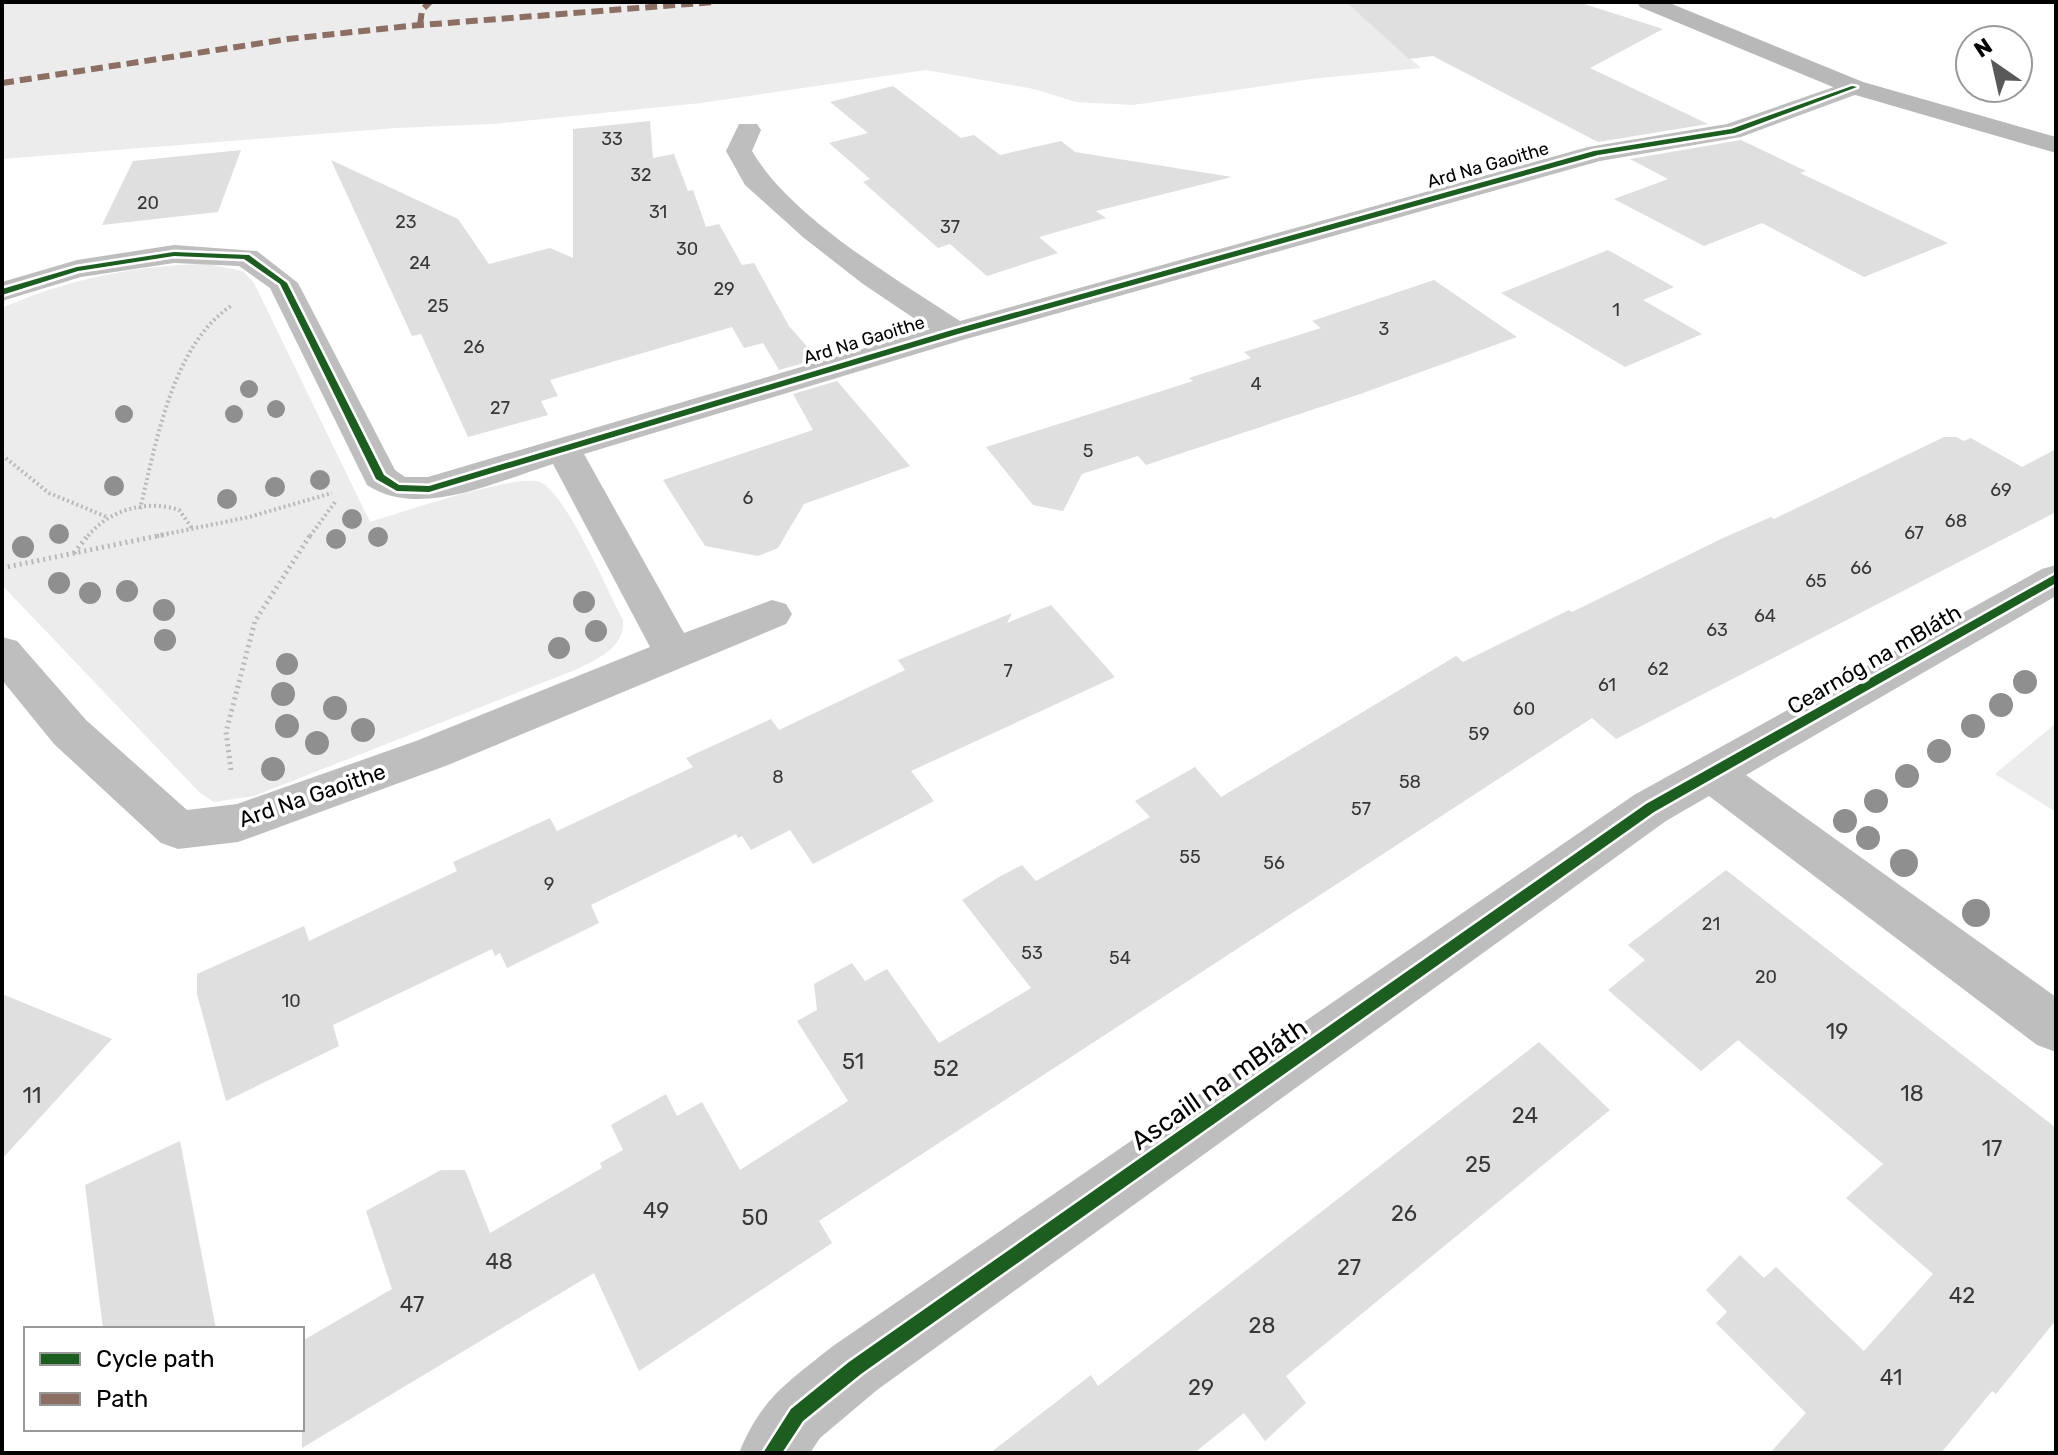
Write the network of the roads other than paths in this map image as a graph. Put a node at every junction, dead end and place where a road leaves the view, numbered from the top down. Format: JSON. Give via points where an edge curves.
{"nodes":[{"id":1,"x":1648,"y":2,"type":"edge"},
{"id":2,"x":1854,"y":87,"type":"junction"},
{"id":3,"x":748,"y":130,"type":"dead end"},
{"id":4,"x":2056,"y":145,"type":"edge"},
{"id":5,"x":2,"y":292,"type":"edge"},
{"id":6,"x":955,"y":332,"type":"junction"},
{"id":7,"x":563,"y":449,"type":"junction"},
{"id":8,"x":2056,"y":578,"type":"edge"},
{"id":9,"x":772,"y":614,"type":"dead end"},
{"id":10,"x":2,"y":652,"type":"edge"},
{"id":11,"x":675,"y":654,"type":"junction"},
{"id":12,"x":1712,"y":774,"type":"junction"},
{"id":13,"x":2049,"y":1011,"type":"edge"},
{"id":14,"x":772,"y":1453,"type":"edge"}],
"edges":[{"from":1,"to":2,"type":"street"},
{"from":2,"to":4,"type":"street"},
{"from":2,"to":6,"type":"street","name":"Ard Na Gaoithe","via":[[1732,131],[1597,153]]},
{"from":3,"to":6,"type":"street","name":"Ard Na Gaoithe","via":[[739,151],[755,179],[874,278]]},
{"from":5,"to":7,"type":"street","name":"Ard Na Gaoithe","via":[[77,269],[174,254],[246,257],[283,283],[380,477],[397,488],[429,489]]},
{"from":6,"to":7,"type":"street","name":"Ard Na Gaoithe"},
{"from":7,"to":11,"type":"street"},
{"from":8,"to":12,"type":"street","name":"Cearnóg na mBláth"},
{"from":9,"to":11,"type":"street","name":"Ard Na Gaoithe"},
{"from":10,"to":11,"type":"street","name":"Ard Na Gaoithe","via":[[70,732],[178,830],[238,823],[432,753]]},
{"from":12,"to":13,"type":"street"},
{"from":12,"to":14,"type":"street","name":"Ascaill na mBláth","via":[[1650,808],[855,1368],[797,1415]]}]}
